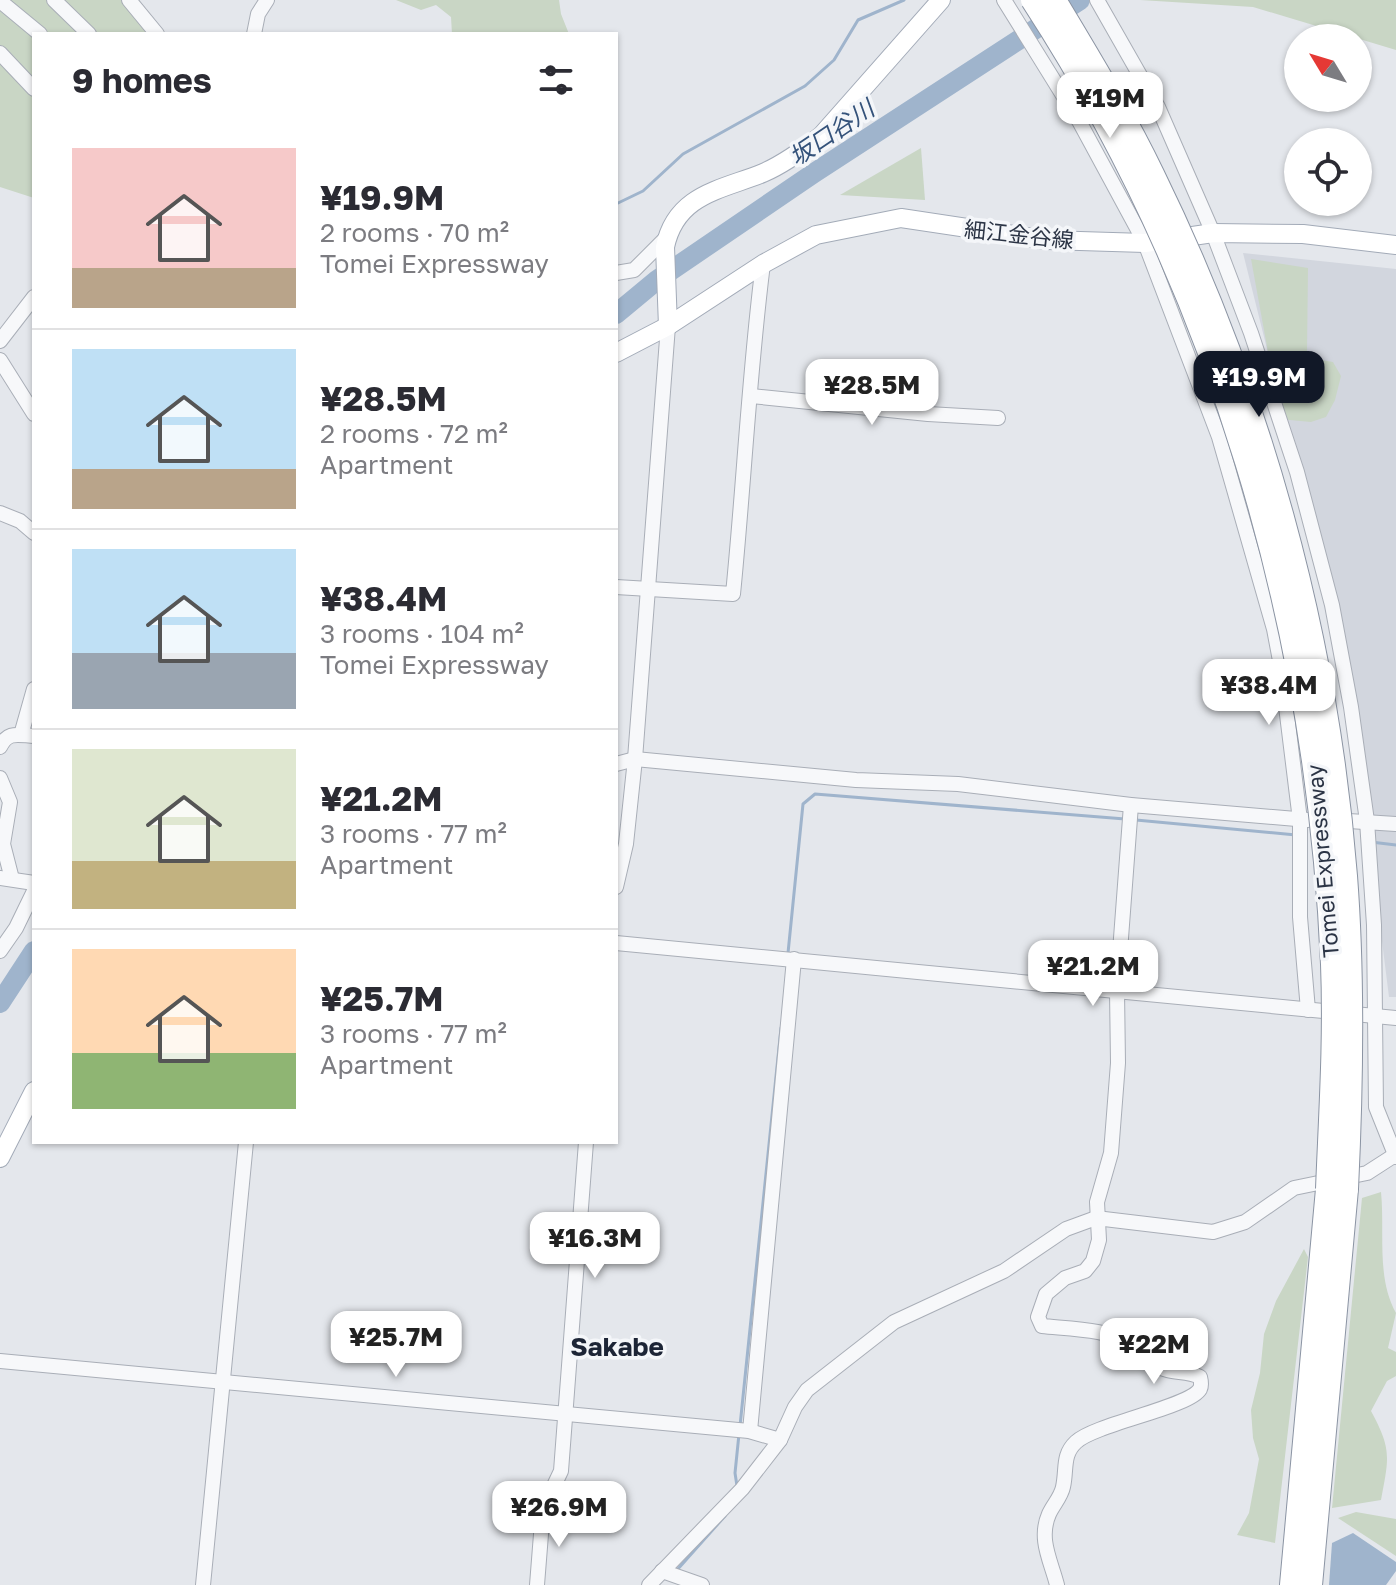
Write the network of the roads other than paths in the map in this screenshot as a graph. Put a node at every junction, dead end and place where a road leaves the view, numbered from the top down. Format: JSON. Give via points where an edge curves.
{"nodes":[{"id":1,"x":54,"y":0,"type":"edge"},
{"id":2,"x":129,"y":0,"type":"edge"},
{"id":3,"x":267,"y":0,"type":"edge"},
{"id":4,"x":941,"y":0,"type":"edge"},
{"id":5,"x":1055,"y":0,"type":"edge"},
{"id":6,"x":1097,"y":0,"type":"edge"},
{"id":7,"x":0,"y":1,"type":"edge"},
{"id":8,"x":1008,"y":2,"type":"edge"},
{"id":9,"x":1027,"y":7,"type":"edge"},
{"id":10,"x":38,"y":32,"type":"edge"},
{"id":11,"x":87,"y":32,"type":"edge"},
{"id":12,"x":155,"y":32,"type":"edge"},
{"id":13,"x":254,"y":32,"type":"edge"},
{"id":14,"x":0,"y":53,"type":"edge"},
{"id":15,"x":1043,"y":54,"type":"junction"},
{"id":16,"x":32,"y":87,"type":"edge"},
{"id":17,"x":1213,"y":233,"type":"junction"},
{"id":18,"x":666,"y":242,"type":"junction"},
{"id":19,"x":1150,"y":242,"type":"junction"},
{"id":20,"x":1396,"y":245,"type":"edge"},
{"id":21,"x":763,"y":264,"type":"junction"},
{"id":22,"x":618,"y":273,"type":"edge"},
{"id":23,"x":32,"y":300,"type":"edge"},
{"id":24,"x":668,"y":319,"type":"junction"},
{"id":25,"x":0,"y":341,"type":"edge"},
{"id":26,"x":618,"y":352,"type":"edge"},
{"id":27,"x":0,"y":360,"type":"edge"},
{"id":28,"x":751,"y":396,"type":"junction"},
{"id":29,"x":32,"y":411,"type":"edge"},
{"id":30,"x":998,"y":418,"type":"dead end"},
{"id":31,"x":0,"y":513,"type":"edge"},
{"id":32,"x":32,"y":531,"type":"edge"},
{"id":33,"x":618,"y":587,"type":"edge"},
{"id":34,"x":649,"y":590,"type":"junction"},
{"id":35,"x":32,"y":702,"type":"edge"},
{"id":36,"x":27,"y":735,"type":"edge"},
{"id":37,"x":0,"y":747,"type":"edge"},
{"id":38,"x":635,"y":759,"type":"junction"},
{"id":39,"x":618,"y":763,"type":"edge"},
{"id":40,"x":0,"y":778,"type":"edge"},
{"id":41,"x":1130,"y":815,"type":"junction"},
{"id":42,"x":1396,"y":824,"type":"edge"},
{"id":43,"x":1300,"y":830,"type":"junction"},
{"id":44,"x":1368,"y":835,"type":"junction"},
{"id":45,"x":618,"y":878,"type":"edge"},
{"id":46,"x":6,"y":879,"type":"edge"},
{"id":47,"x":32,"y":883,"type":"edge"},
{"id":48,"x":32,"y":895,"type":"edge"},
{"id":49,"x":618,"y":943,"type":"edge"},
{"id":50,"x":0,"y":951,"type":"edge"},
{"id":51,"x":788,"y":959,"type":"junction"},
{"id":52,"x":1117,"y":991,"type":"junction"},
{"id":53,"x":1308,"y":1010,"type":"junction"},
{"id":54,"x":1375,"y":1017,"type":"junction"},
{"id":55,"x":1396,"y":1018,"type":"edge"},
{"id":56,"x":32,"y":1095,"type":"edge"},
{"id":57,"x":246,"y":1144,"type":"edge"},
{"id":58,"x":586,"y":1144,"type":"edge"},
{"id":59,"x":1396,"y":1156,"type":"edge"},
{"id":60,"x":0,"y":1158,"type":"edge"},
{"id":61,"x":1337,"y":1189,"type":"junction"},
{"id":62,"x":1096,"y":1218,"type":"junction"},
{"id":63,"x":0,"y":1361,"type":"edge"},
{"id":64,"x":222,"y":1380,"type":"junction"},
{"id":65,"x":565,"y":1415,"type":"junction"},
{"id":66,"x":744,"y":1431,"type":"junction"},
{"id":67,"x":780,"y":1440,"type":"junction"},
{"id":68,"x":676,"y":1577,"type":"edge"},
{"id":69,"x":203,"y":1585,"type":"edge"},
{"id":70,"x":537,"y":1585,"type":"edge"},
{"id":71,"x":649,"y":1585,"type":"edge"},
{"id":72,"x":702,"y":1585,"type":"edge"},
{"id":73,"x":1057,"y":1585,"type":"edge"},
{"id":74,"x":1291,"y":1585,"type":"edge"},
{"id":75,"x":1311,"y":1585,"type":"edge"}],
"edges":[{"from":1,"to":11,"type":"street"},
{"from":2,"to":12,"type":"street"},
{"from":3,"to":13,"type":"street"},
{"from":4,"to":18,"type":"main road","via":[[821,136],[764,172],[698,197]]},
{"from":5,"to":61,"type":"highway","name":"Tomei Expressway","bridge":true,"via":[[1124,118],[1176,222],[1246,399],[1286,527],[1332,747],[1345,864],[1352,1033]]},
{"from":6,"to":17,"type":"street","via":[[1158,107]]},
{"from":7,"to":10,"type":"street"},
{"from":8,"to":9,"type":"street"},
{"from":8,"to":15,"type":"street"},
{"from":9,"to":15,"type":"street"},
{"from":9,"to":61,"type":"highway","name":"Tomei Expressway","bridge":true,"via":[[1091,98],[1182,284],[1230,412],[1263,521],[1305,699],[1328,889]]},
{"from":14,"to":16,"type":"street"},
{"from":15,"to":19,"type":"street"},
{"from":17,"to":19,"type":"main road","name":"細江金谷線"},
{"from":17,"to":20,"type":"main road","name":"細江金谷線","via":[[1303,234]]},
{"from":17,"to":44,"type":"street","via":[[1292,458],[1328,591]]},
{"from":18,"to":22,"type":"street","via":[[634,270]]},
{"from":18,"to":24,"type":"main road"},
{"from":19,"to":21,"type":"main road","name":"細江金谷線","via":[[1047,240],[901,218],[816,235]]},
{"from":19,"to":43,"type":"street","via":[[1219,437],[1274,629]]},
{"from":21,"to":24,"type":"main road","name":"細江金谷線"},
{"from":21,"to":28,"type":"street"},
{"from":23,"to":25,"type":"street"},
{"from":24,"to":26,"type":"main road","name":"細江金谷線"},
{"from":24,"to":34,"type":"street"},
{"from":27,"to":29,"type":"street"},
{"from":28,"to":30,"type":"street"},
{"from":28,"to":34,"type":"street","via":[[733,594]]},
{"from":31,"to":32,"type":"street"},
{"from":33,"to":34,"type":"street"},
{"from":34,"to":38,"type":"street"},
{"from":35,"to":36,"type":"street"},
{"from":36,"to":37,"type":"street","via":[[12,734]]},
{"from":38,"to":39,"type":"street"},
{"from":38,"to":41,"type":"street","via":[[958,784]]},
{"from":38,"to":45,"type":"street"},
{"from":40,"to":46,"type":"street","via":[[10,802],[3,844]]},
{"from":41,"to":43,"type":"street"},
{"from":41,"to":52,"type":"street"},
{"from":42,"to":44,"type":"street"},
{"from":43,"to":44,"type":"street"},
{"from":43,"to":53,"type":"street"},
{"from":44,"to":54,"type":"street"},
{"from":46,"to":47,"type":"street"},
{"from":48,"to":50,"type":"street"},
{"from":49,"to":51,"type":"street"},
{"from":51,"to":52,"type":"street"},
{"from":51,"to":66,"type":"street"},
{"from":52,"to":53,"type":"street"},
{"from":52,"to":62,"type":"street","via":[[1111,1153]]},
{"from":53,"to":54,"type":"street"},
{"from":54,"to":55,"type":"street"},
{"from":54,"to":59,"type":"street","via":[[1376,1107]]},
{"from":56,"to":60,"type":"main road"},
{"from":57,"to":64,"type":"street"},
{"from":58,"to":65,"type":"street"},
{"from":59,"to":62,"type":"street","via":[[1367,1173],[1294,1188],[1245,1222],[1213,1232]]},
{"from":61,"to":74,"type":"highway","name":"Tomei Expressway"},
{"from":61,"to":75,"type":"highway","name":"Tomei Expressway"},
{"from":62,"to":67,"type":"street","via":[[1066,1229],[1004,1271],[894,1322],[807,1390]]},
{"from":62,"to":73,"type":"street","via":[[1099,1240],[1093,1261],[1046,1294],[1038,1317],[1042,1326],[1123,1339],[1160,1368],[1200,1377],[1201,1386],[1174,1403],[1079,1438],[1067,1452],[1063,1489],[1043,1533]]},
{"from":63,"to":64,"type":"street"},
{"from":64,"to":65,"type":"street"},
{"from":64,"to":69,"type":"street"},
{"from":65,"to":66,"type":"street"},
{"from":65,"to":70,"type":"street","via":[[561,1471],[543,1509]]},
{"from":66,"to":67,"type":"street"},
{"from":67,"to":68,"type":"street"},
{"from":68,"to":71,"type":"street"},
{"from":68,"to":72,"type":"street"}]}
